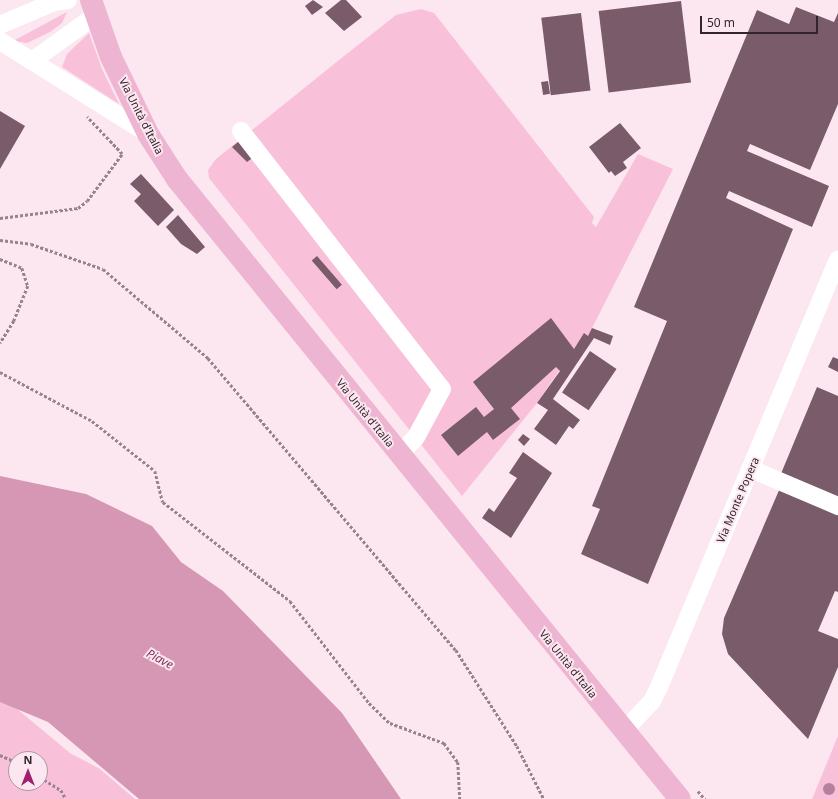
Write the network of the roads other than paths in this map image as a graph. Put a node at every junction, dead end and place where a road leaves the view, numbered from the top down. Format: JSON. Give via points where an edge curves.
{"nodes":[{"id":1,"x":68,"y":0,"type":"edge"},
{"id":2,"x":34,"y":6,"type":"edge"},
{"id":3,"x":94,"y":7,"type":"edge"},
{"id":4,"x":0,"y":25,"type":"edge"},
{"id":5,"x":0,"y":41,"type":"edge"},
{"id":6,"x":32,"y":61,"type":"junction"},
{"id":7,"x":241,"y":131,"type":"dead end"},
{"id":8,"x":148,"y":134,"type":"junction"},
{"id":9,"x":838,"y":260,"type":"edge"},
{"id":10,"x":399,"y":455,"type":"junction"},
{"id":11,"x":751,"y":469,"type":"junction"},
{"id":12,"x":838,"y":506,"type":"edge"},
{"id":13,"x":624,"y":732,"type":"junction"},
{"id":14,"x":686,"y":792,"type":"edge"}],
"edges":[{"from":1,"to":2,"type":"street"},
{"from":2,"to":4,"type":"street"},
{"from":3,"to":6,"type":"street"},
{"from":3,"to":8,"type":"main road","name":"Via Unità d'Italia","via":[[114,62]]},
{"from":5,"to":6,"type":"street"},
{"from":6,"to":8,"type":"street"},
{"from":7,"to":10,"type":"street","via":[[442,389],[416,437]]},
{"from":8,"to":10,"type":"main road","name":"Via Unità d'Italia","via":[[181,184]]},
{"from":9,"to":11,"type":"street","name":"Via Monte Popera"},
{"from":10,"to":13,"type":"main road","name":"Via Unità d'Italia"},
{"from":11,"to":12,"type":"street"},
{"from":11,"to":13,"type":"street","name":"Via Monte Popera","via":[[657,692]]},
{"from":13,"to":14,"type":"main road","name":"Via Unità d'Italia"}]}
